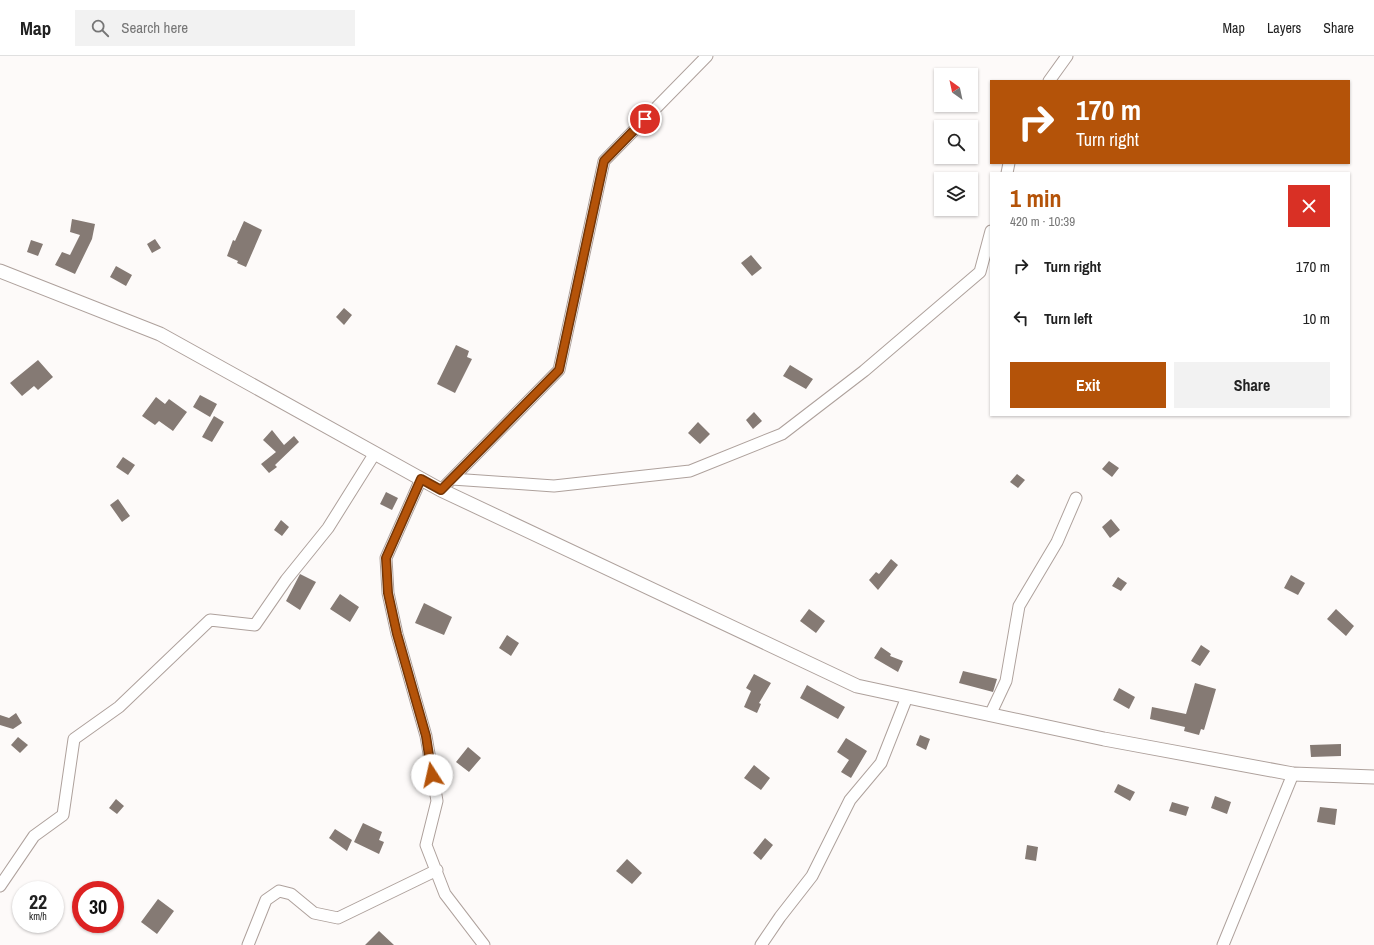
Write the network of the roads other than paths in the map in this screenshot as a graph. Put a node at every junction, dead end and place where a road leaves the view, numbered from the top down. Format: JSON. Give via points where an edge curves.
{"nodes":[{"id":1,"x":707,"y":56,"type":"edge"},
{"id":2,"x":1067,"y":56,"type":"edge"},
{"id":3,"x":1050,"y":80,"type":"edge"},
{"id":4,"x":990,"y":235,"type":"edge"},
{"id":5,"x":0,"y":271,"type":"edge"},
{"id":6,"x":375,"y":453,"type":"junction"},
{"id":7,"x":421,"y":479,"type":"junction"},
{"id":8,"x":452,"y":479,"type":"junction"},
{"id":9,"x":441,"y":490,"type":"junction"},
{"id":10,"x":1076,"y":498,"type":"dead end"},
{"id":11,"x":907,"y":697,"type":"junction"},
{"id":12,"x":990,"y":715,"type":"junction"},
{"id":13,"x":1293,"y":774,"type":"junction"},
{"id":14,"x":1374,"y":777,"type":"edge"},
{"id":15,"x":437,"y":870,"type":"junction"},
{"id":16,"x":0,"y":886,"type":"edge"},
{"id":17,"x":248,"y":945,"type":"edge"},
{"id":18,"x":484,"y":945,"type":"edge"},
{"id":19,"x":761,"y":945,"type":"edge"},
{"id":20,"x":1223,"y":945,"type":"edge"}],
"edges":[{"from":1,"to":8,"type":"street","via":[[604,161],[559,370]]},
{"from":2,"to":3,"type":"street"},
{"from":4,"to":8,"type":"street","via":[[980,272],[864,371],[782,434],[690,471],[554,486]]},
{"from":5,"to":6,"type":"street","via":[[160,334]]},
{"from":6,"to":7,"type":"street"},
{"from":6,"to":16,"type":"street","via":[[328,528],[286,580],[255,625],[210,620],[119,707],[74,739],[63,815],[34,836]]},
{"from":7,"to":9,"type":"street"},
{"from":7,"to":15,"type":"street","via":[[386,558],[392,614],[426,736],[437,801],[426,845]]},
{"from":8,"to":9,"type":"street"},
{"from":9,"to":11,"type":"street","via":[[857,686]]},
{"from":10,"to":12,"type":"street","via":[[1057,542],[1019,606],[1006,681]]},
{"from":11,"to":12,"type":"street"},
{"from":11,"to":19,"type":"street","via":[[881,763],[850,800],[812,876]]},
{"from":12,"to":13,"type":"street"},
{"from":13,"to":14,"type":"street"},
{"from":13,"to":20,"type":"street"},
{"from":15,"to":17,"type":"street","via":[[338,918],[314,913],[291,894],[279,891],[266,900]]},
{"from":15,"to":18,"type":"street","via":[[445,894]]}]}
